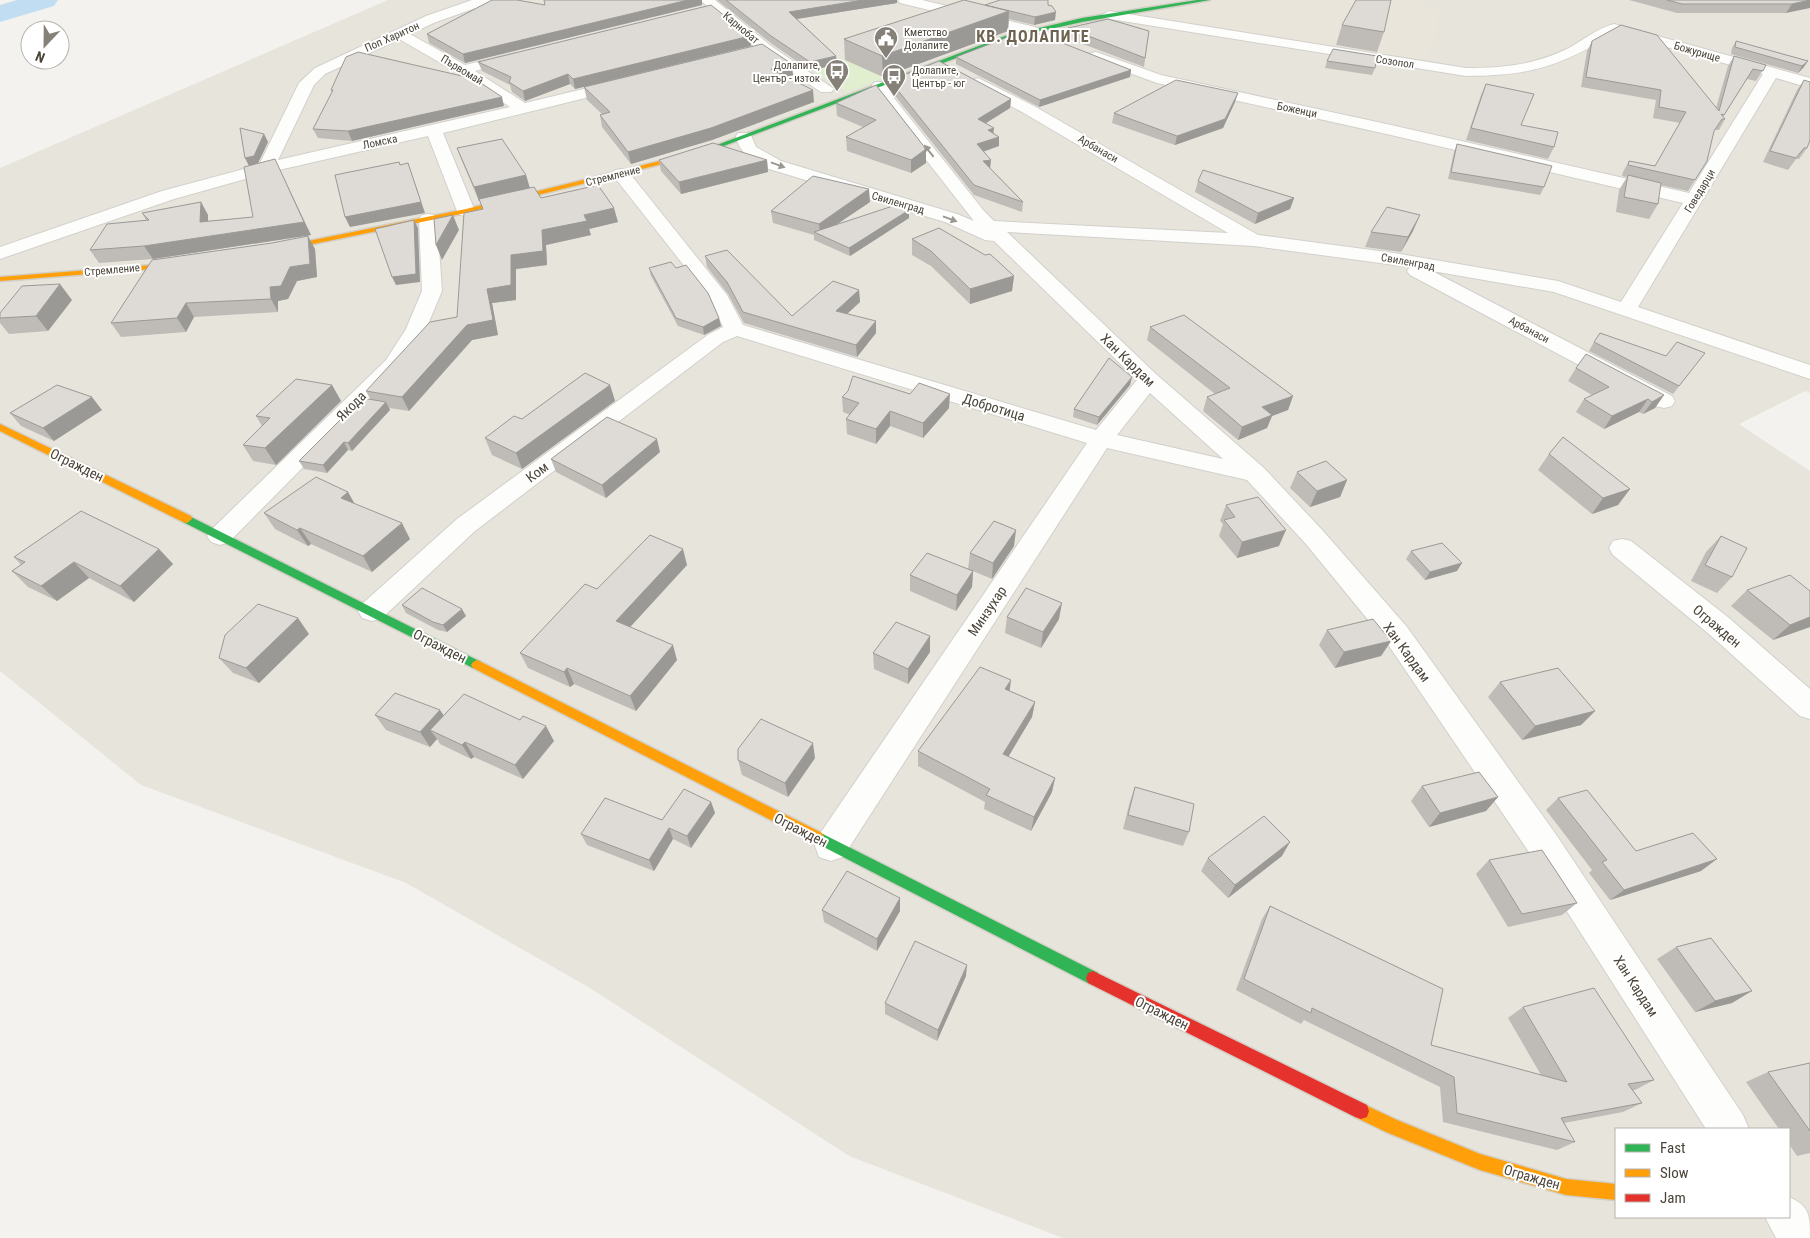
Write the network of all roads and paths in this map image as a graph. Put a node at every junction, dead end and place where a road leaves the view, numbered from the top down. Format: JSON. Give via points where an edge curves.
{"nodes":[{"id":1,"x":485,"y":0,"type":"edge"},
{"id":2,"x":906,"y":0,"type":"edge"},
{"id":3,"x":1207,"y":0,"type":"edge"},
{"id":4,"x":1176,"y":3,"type":"edge"},
{"id":5,"x":711,"y":4,"type":"edge"},
{"id":6,"x":697,"y":12,"type":"edge"},
{"id":7,"x":1109,"y":15,"type":"junction"},
{"id":8,"x":1614,"y":28,"type":"joint"},
{"id":9,"x":1030,"y":30,"type":"junction"},
{"id":10,"x":399,"y":34,"type":"junction"},
{"id":11,"x":766,"y":49,"type":"junction"},
{"id":12,"x":529,"y":54,"type":"edge"},
{"id":13,"x":747,"y":54,"type":"edge"},
{"id":14,"x":940,"y":63,"type":"junction"},
{"id":15,"x":463,"y":70,"type":"junction"},
{"id":16,"x":1772,"y":72,"type":"junction"},
{"id":17,"x":635,"y":81,"type":"edge"},
{"id":18,"x":1810,"y":83,"type":"edge"},
{"id":19,"x":880,"y":85,"type":"junction"},
{"id":20,"x":826,"y":88,"type":"dead end"},
{"id":21,"x":523,"y":109,"type":"junction"},
{"id":22,"x":434,"y":130,"type":"junction"},
{"id":23,"x":744,"y":136,"type":"junction"},
{"id":24,"x":266,"y":168,"type":"junction"},
{"id":25,"x":621,"y":174,"type":"junction"},
{"id":26,"x":940,"y":185,"type":"junction"},
{"id":27,"x":854,"y":190,"type":"junction"},
{"id":28,"x":1694,"y":200,"type":"junction"},
{"id":29,"x":466,"y":211,"type":"junction"},
{"id":30,"x":428,"y":220,"type":"junction"},
{"id":31,"x":998,"y":234,"type":"junction"},
{"id":32,"x":1254,"y":240,"type":"junction"},
{"id":33,"x":260,"y":252,"type":"edge"},
{"id":34,"x":0,"y":253,"type":"edge"},
{"id":35,"x":1394,"y":259,"type":"junction"},
{"id":36,"x":192,"y":261,"type":"edge"},
{"id":37,"x":0,"y":279,"type":"edge"},
{"id":38,"x":1627,"y":309,"type":"junction"},
{"id":39,"x":736,"y":329,"type":"junction"},
{"id":40,"x":1810,"y":372,"type":"edge"},
{"id":41,"x":1149,"y":380,"type":"junction"},
{"id":42,"x":1664,"y":401,"type":"edge"},
{"id":43,"x":0,"y":427,"type":"edge"},
{"id":44,"x":1101,"y":439,"type":"junction"},
{"id":45,"x":1254,"y":474,"type":"junction"},
{"id":46,"x":220,"y":536,"type":"junction"},
{"id":47,"x":1622,"y":548,"type":"dead end"},
{"id":48,"x":372,"y":611,"type":"junction"},
{"id":49,"x":1810,"y":707,"type":"edge"},
{"id":50,"x":831,"y":846,"type":"junction"},
{"id":51,"x":1728,"y":1128,"type":"edge"},
{"id":52,"x":1615,"y":1192,"type":"edge"},
{"id":53,"x":1790,"y":1208,"type":"edge"},
{"id":54,"x":1810,"y":1216,"type":"edge"},
{"id":55,"x":1787,"y":1218,"type":"edge"},
{"id":56,"x":1800,"y":1238,"type":"edge"}],
"edges":[{"from":1,"to":10,"type":"street","name":"Поп Харитон"},
{"from":2,"to":9,"type":"street","name":"Боженци"},
{"from":3,"to":4,"type":"street","name":"Стремление"},
{"from":4,"to":7,"type":"street","name":"Стремление"},
{"from":5,"to":6,"type":"street"},
{"from":5,"to":11,"type":"street","name":"Карнобат"},
{"from":7,"to":8,"type":"street","name":"Созопол","via":[[1466,72],[1530,68],[1572,52]]},
{"from":7,"to":9,"type":"street","name":"Стремление"},
{"from":8,"to":16,"type":"street","name":"Божурище"},
{"from":9,"to":14,"type":"street","name":"Стремление"},
{"from":9,"to":28,"type":"street","name":"Боженци","via":[[1158,79]]},
{"from":10,"to":15,"type":"street","name":"Първомай"},
{"from":10,"to":24,"type":"street","name":"Поп Харитон","via":[[320,71],[307,83]]},
{"from":11,"to":13,"type":"street"},
{"from":11,"to":20,"type":"street","name":"Карнобат"},
{"from":12,"to":15,"type":"street"},
{"from":14,"to":19,"type":"street","name":"Стремление"},
{"from":14,"to":32,"type":"street","name":"Арбанаси","via":[[1037,114]]},
{"from":15,"to":21,"type":"street","name":"Първомай"},
{"from":16,"to":18,"type":"street","name":"Божурище"},
{"from":16,"to":28,"type":"street","name":"Говедарци"},
{"from":17,"to":21,"type":"street","name":"Ломска"},
{"from":19,"to":23,"type":"street","name":"Стремление"},
{"from":26,"to":19,"type":"street","name":"Хан Кардам","one_way":true},
{"from":21,"to":22,"type":"street","name":"Ломска"},
{"from":22,"to":24,"type":"street","name":"Ломска"},
{"from":22,"to":29,"type":"street"},
{"from":23,"to":25,"type":"street","name":"Стремление"},
{"from":23,"to":27,"type":"street","name":"Свиленград","one_way":true,"via":[[745,145],[755,155],[775,165]]},
{"from":24,"to":34,"type":"street","name":"Ломска","via":[[168,196]]},
{"from":25,"to":29,"type":"street","name":"Стремление"},
{"from":25,"to":39,"type":"street","via":[[720,299]]},
{"from":26,"to":27,"type":"street","via":[[912,198]]},
{"from":26,"to":31,"type":"street","name":"Хан Кардам"},
{"from":27,"to":31,"type":"street","name":"Свиленград","one_way":true},
{"from":28,"to":38,"type":"street","name":"Говедарци"},
{"from":29,"to":30,"type":"street","name":"Стремление"},
{"from":30,"to":33,"type":"street","name":"Стремление"},
{"from":30,"to":46,"type":"street","name":"Якода","via":[[432,291],[416,329],[394,364]]},
{"from":31,"to":32,"type":"street","name":"Свиленград"},
{"from":31,"to":41,"type":"street","name":"Хан Кардам"},
{"from":32,"to":35,"type":"street","name":"Свиленград"},
{"from":35,"to":38,"type":"street","name":"Свиленград","via":[[1558,287]]},
{"from":35,"to":42,"type":"street","name":"Арбанаси"},
{"from":36,"to":37,"type":"street","name":"Стремление"},
{"from":38,"to":40,"type":"street","name":"Свиленград"},
{"from":39,"to":44,"type":"street","name":"Добротица"},
{"from":39,"to":48,"type":"street","name":"Ком","via":[[716,338],[466,525]]},
{"from":41,"to":44,"type":"street","name":"Минзухар"},
{"from":41,"to":45,"type":"street","name":"Хан Кардам"},
{"from":43,"to":46,"type":"street","name":"Огражден"},
{"from":44,"to":45,"type":"street","name":"Добротица"},
{"from":44,"to":50,"type":"street","name":"Минзухар"},
{"from":45,"to":51,"type":"street","name":"Хан Кардам","via":[[1315,538],[1396,635],[1543,844]]},
{"from":46,"to":48,"type":"street","name":"Огражден"},
{"from":47,"to":49,"type":"street","name":"Огражден","via":[[1719,626]]},
{"from":48,"to":50,"type":"street","name":"Огражден"},
{"from":50,"to":52,"type":"street","name":"Огражден","via":[[1392,1126],[1490,1165],[1566,1187]]},
{"from":53,"to":54,"type":"street"},
{"from":55,"to":56,"type":"street"}]}
